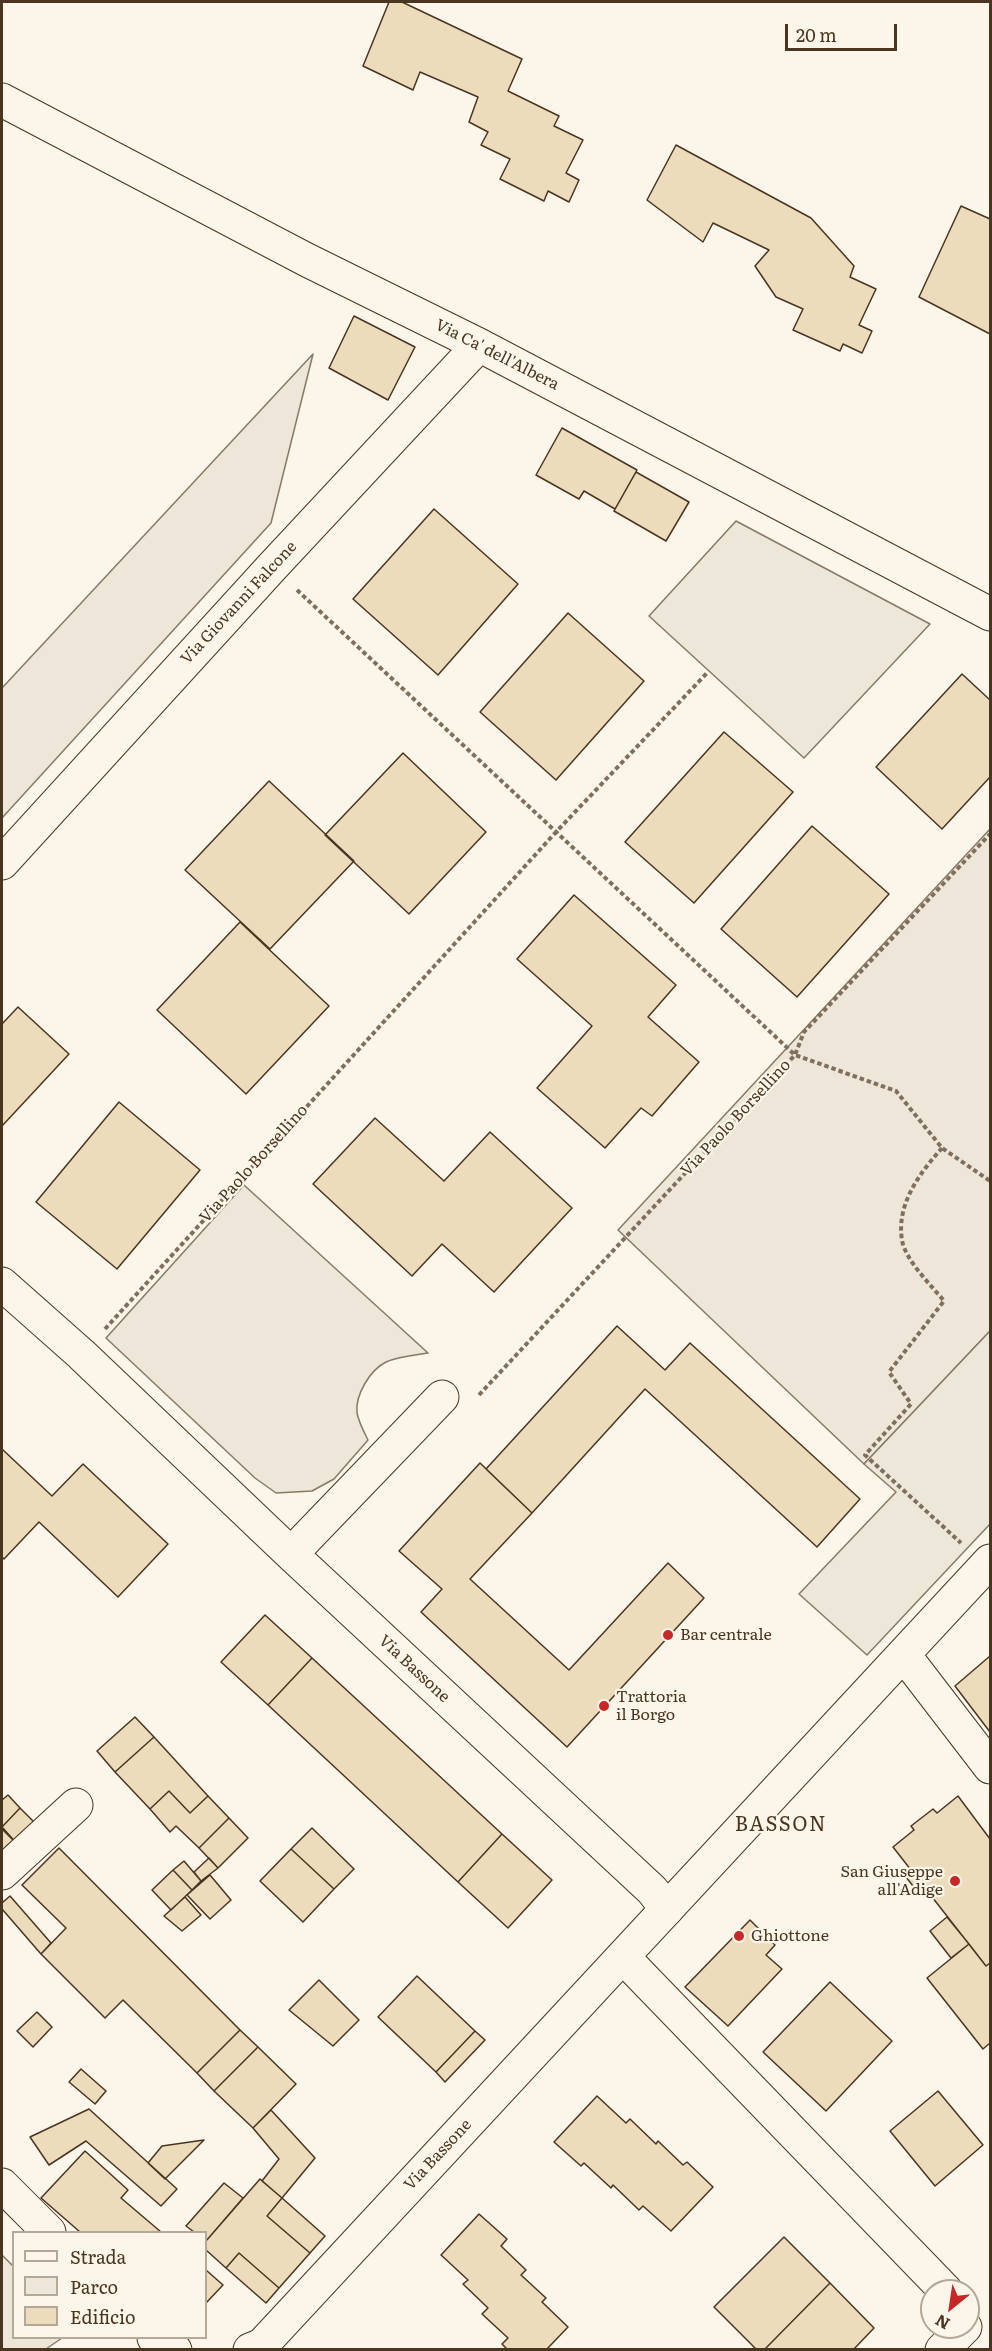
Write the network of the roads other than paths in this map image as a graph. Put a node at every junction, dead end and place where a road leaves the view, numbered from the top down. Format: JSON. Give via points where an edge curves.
{"nodes":[{"id":1,"x":2,"y":100,"type":"edge"},
{"id":2,"x":479,"y":345,"type":"junction"},
{"id":3,"x":990,"y":614,"type":"edge"},
{"id":4,"x":2,"y":863,"type":"edge"},
{"id":5,"x":2,"y":1284,"type":"edge"},
{"id":6,"x":442,"y":1396,"type":"dead end"},
{"id":7,"x":291,"y":1554,"type":"junction"},
{"id":8,"x":980,"y":1556,"type":"edge"},
{"id":9,"x":904,"y":1655,"type":"junction"},
{"id":10,"x":990,"y":1767,"type":"edge"},
{"id":11,"x":76,"y":1804,"type":"dead end"},
{"id":12,"x":2,"y":1873,"type":"edge"},
{"id":13,"x":668,"y":1909,"type":"junction"},
{"id":14,"x":623,"y":1957,"type":"junction"},
{"id":15,"x":2,"y":2185,"type":"edge"},
{"id":16,"x":47,"y":2231,"type":"edge"},
{"id":17,"x":934,"y":2279,"type":"edge"},
{"id":18,"x":158,"y":2339,"type":"edge"},
{"id":19,"x":176,"y":2349,"type":"edge"},
{"id":20,"x":250,"y":2349,"type":"edge"}],
"edges":[{"from":1,"to":2,"type":"street","name":"Via Ca' dell'Albera"},
{"from":2,"to":3,"type":"street","name":"Via Ca' dell'Albera"},
{"from":2,"to":4,"type":"street","name":"Via Giovanni Falcone"},
{"from":5,"to":7,"type":"street"},
{"from":6,"to":7,"type":"street"},
{"from":7,"to":13,"type":"street","name":"Via Bassone"},
{"from":8,"to":9,"type":"street","name":"Via Bassone"},
{"from":9,"to":10,"type":"street"},
{"from":9,"to":13,"type":"street","name":"Via Bassone"},
{"from":11,"to":12,"type":"street"},
{"from":13,"to":14,"type":"street","name":"Via Bassone"},
{"from":14,"to":17,"type":"street"},
{"from":14,"to":20,"type":"street","name":"Via Bassone","via":[[261,2345]]},
{"from":15,"to":16,"type":"street"},
{"from":18,"to":19,"type":"street"}]}
